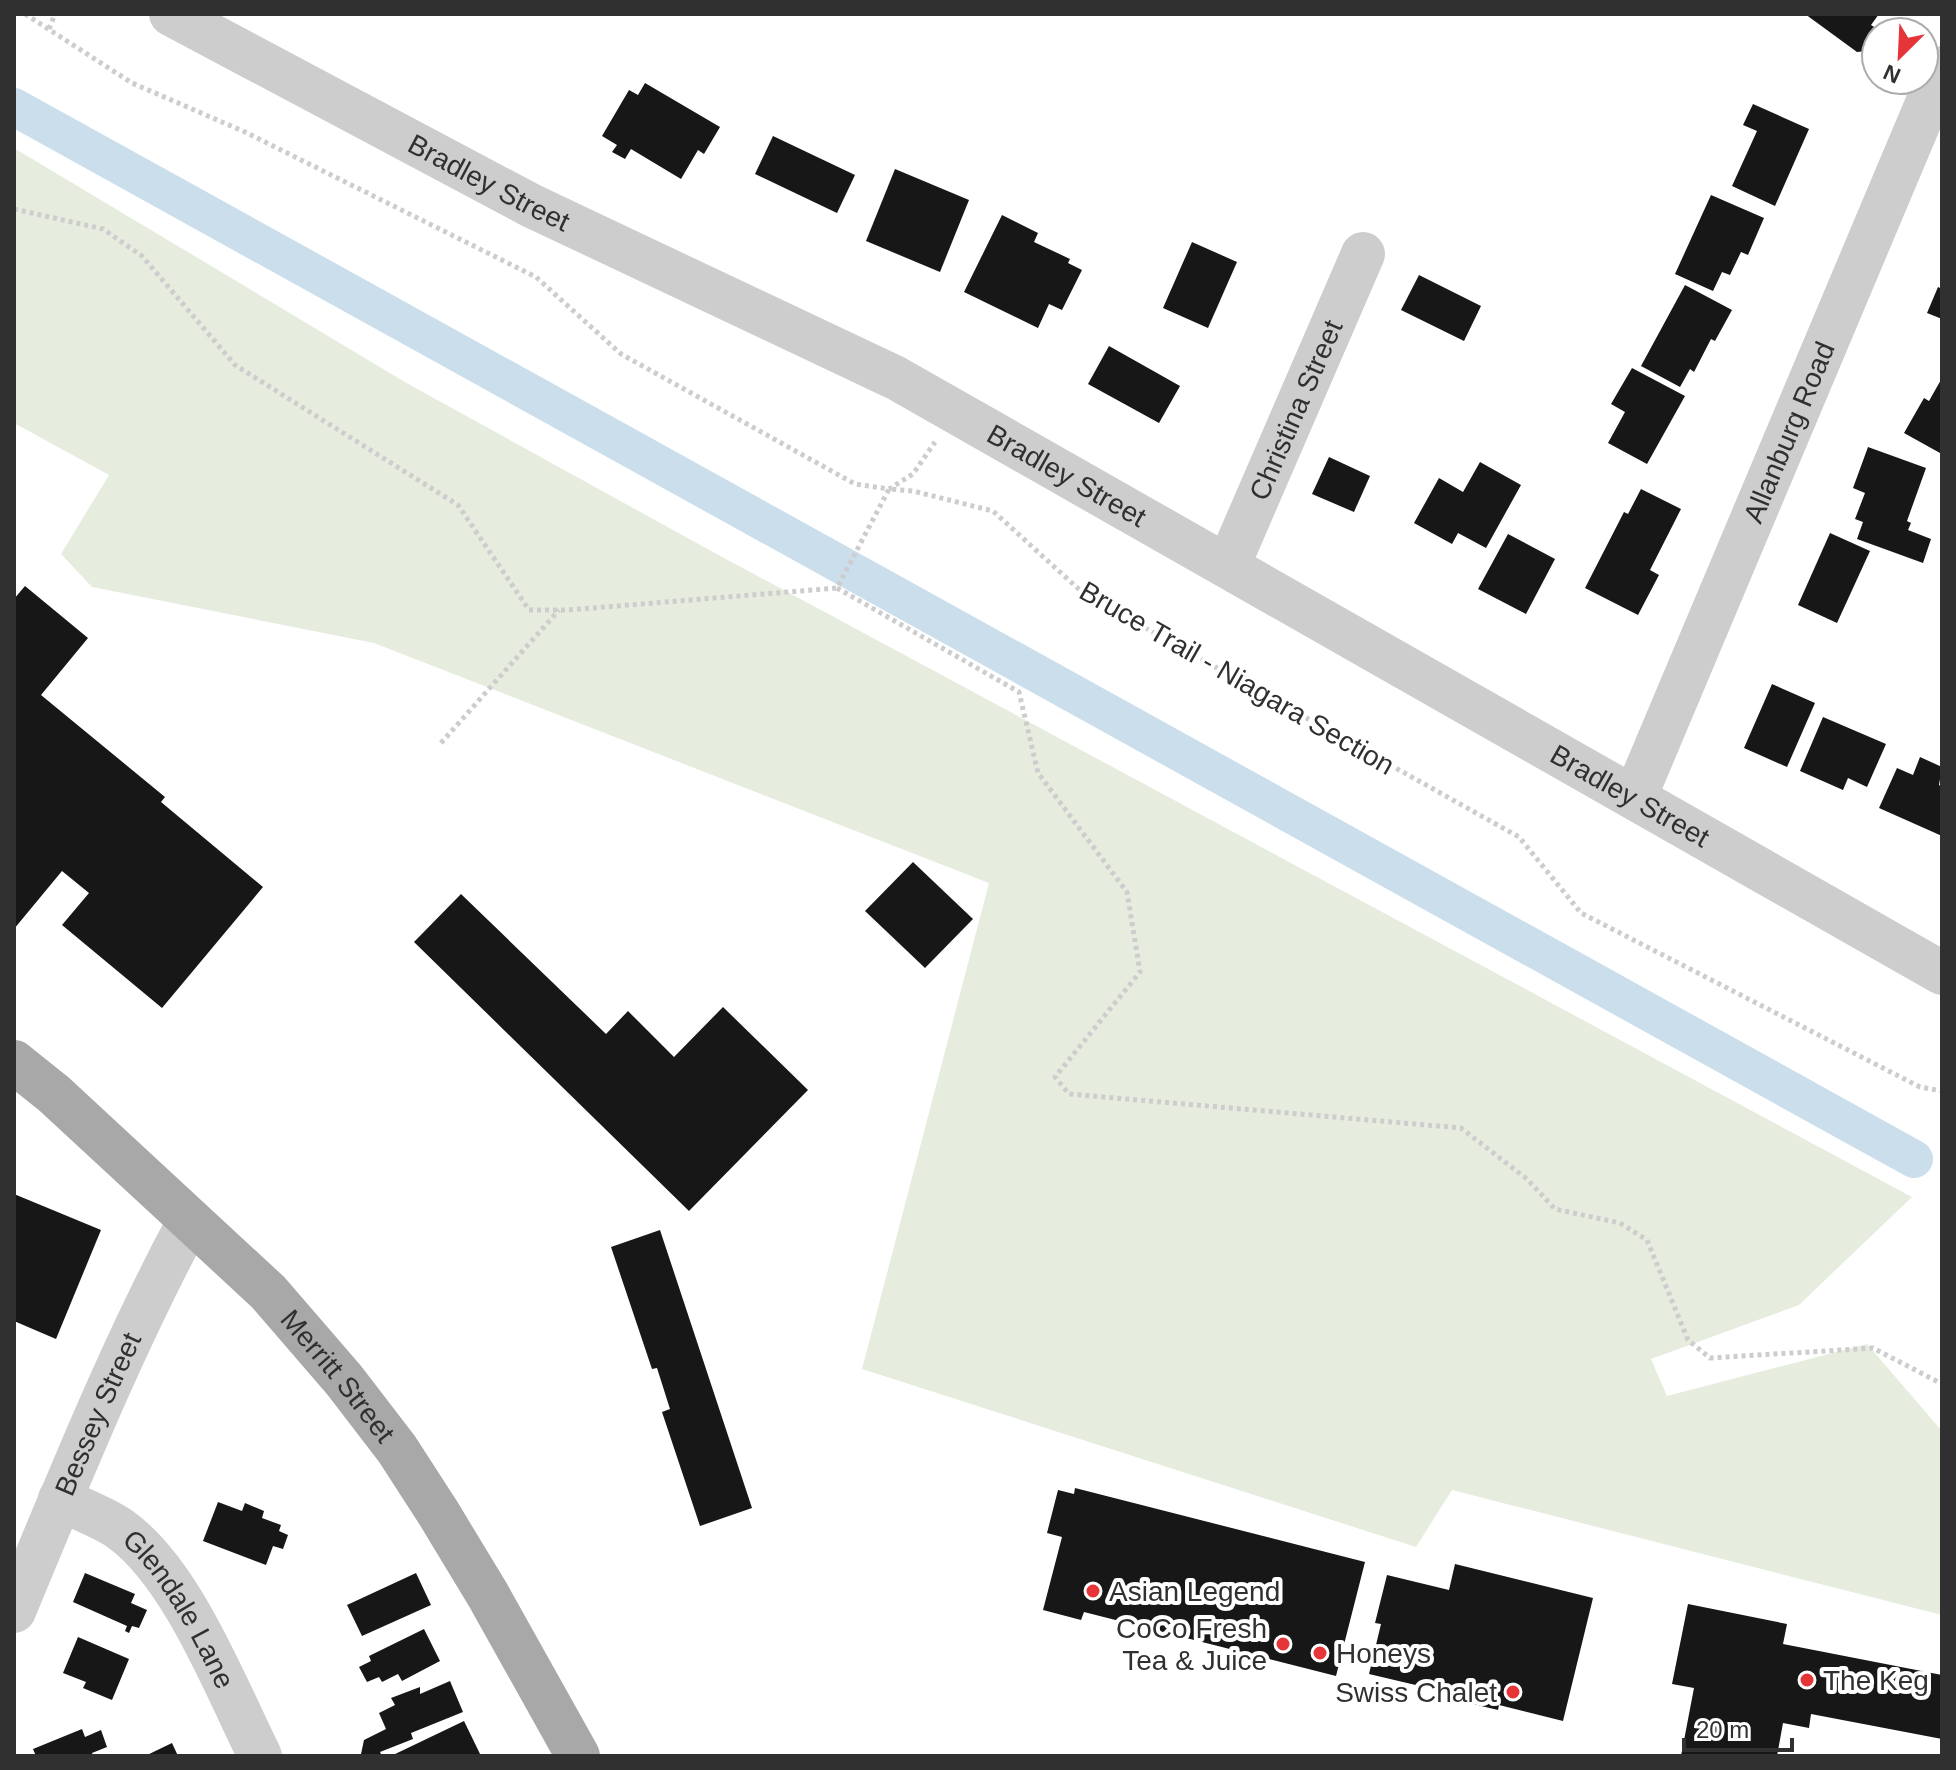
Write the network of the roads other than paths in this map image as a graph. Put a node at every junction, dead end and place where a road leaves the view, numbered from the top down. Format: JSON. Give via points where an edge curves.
{"nodes":[{"id":1,"x":171,"y":14,"type":"edge"},
{"id":2,"x":1942,"y":68,"type":"edge"},
{"id":3,"x":1363,"y":254,"type":"dead end"},
{"id":4,"x":1228,"y":566,"type":"junction"},
{"id":5,"x":1635,"y":797,"type":"junction"},
{"id":6,"x":1942,"y":973,"type":"edge"},
{"id":7,"x":14,"y":1062,"type":"edge"},
{"id":8,"x":190,"y":1220,"type":"junction"},
{"id":9,"x":60,"y":1499,"type":"junction"},
{"id":10,"x":14,"y":1611,"type":"edge"},
{"id":11,"x":260,"y":1756,"type":"edge"},
{"id":12,"x":578,"y":1756,"type":"edge"}],
"edges":[{"from":1,"to":4,"type":"street","name":"Bradley Street","via":[[532,206],[896,378]]},
{"from":2,"to":5,"type":"street","name":"Allanburg Road"},
{"from":3,"to":4,"type":"street","name":"Christina Street"},
{"from":4,"to":5,"type":"street","name":"Bradley Street"},
{"from":5,"to":6,"type":"street","name":"Bradley Street"},
{"from":7,"to":8,"type":"main road","name":"Merritt Street"},
{"from":8,"to":9,"type":"street","name":"Bessey Street","via":[[150,1294]]},
{"from":8,"to":12,"type":"main road","name":"Merritt Street","via":[[268,1292],[397,1449],[488,1595]]},
{"from":9,"to":10,"type":"street","name":"Bessey Street"},
{"from":9,"to":11,"type":"street","name":"Glendale Lane","via":[[120,1529],[160,1566]]}]}
